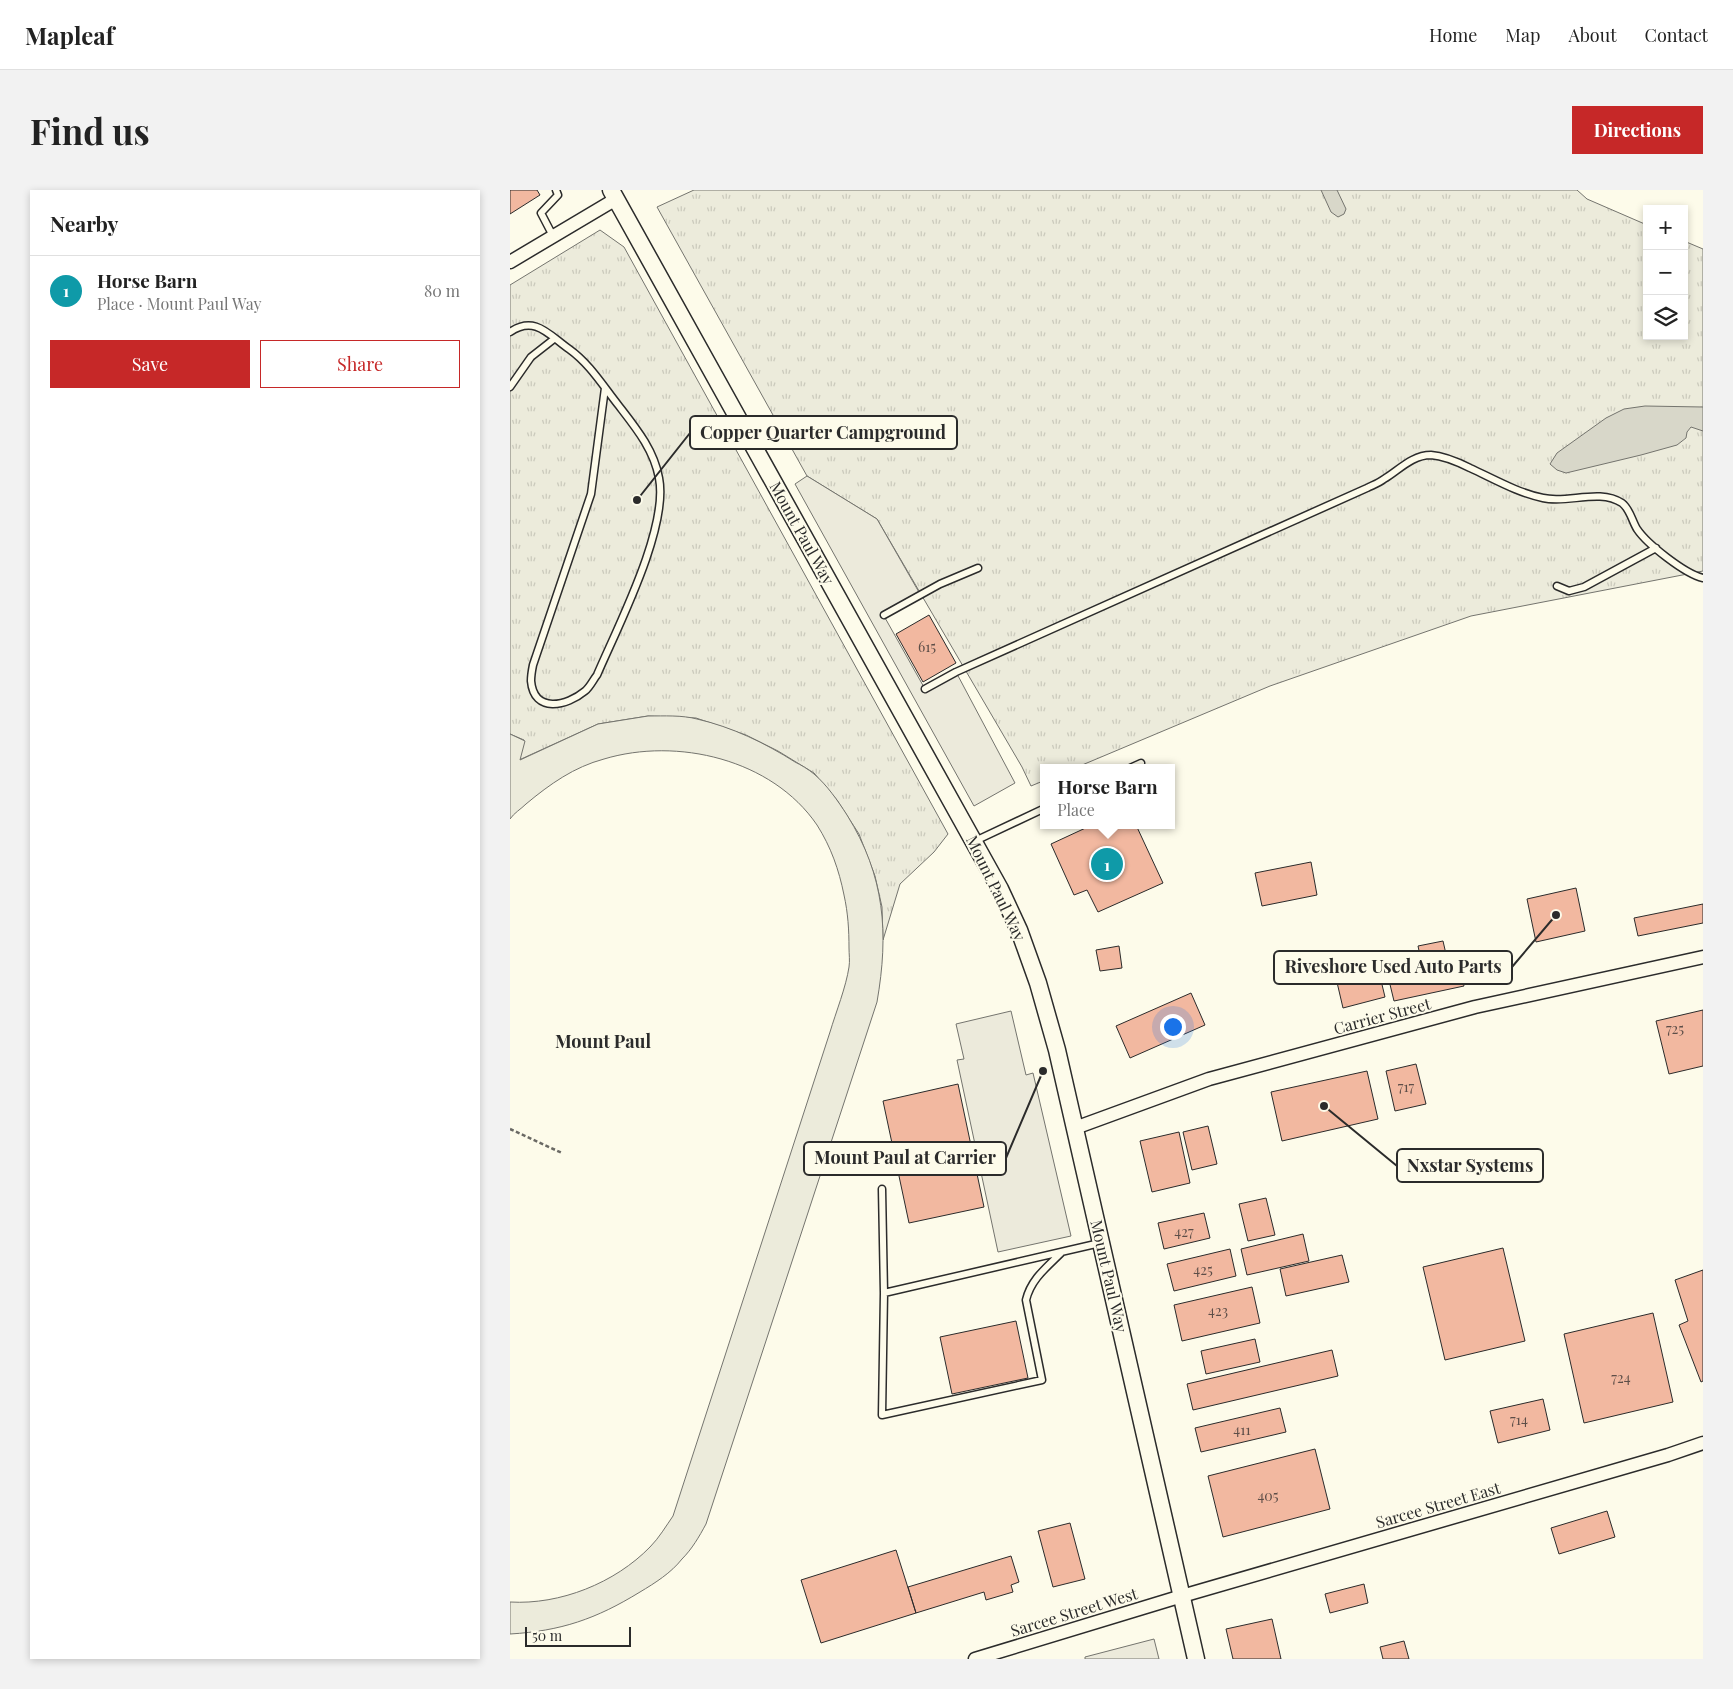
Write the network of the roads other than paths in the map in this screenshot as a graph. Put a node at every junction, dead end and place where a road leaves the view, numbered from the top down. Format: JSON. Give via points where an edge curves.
{"nodes":[{"id":1,"x":556,"y":190,"type":"edge"},
{"id":2,"x":613,"y":194,"type":"edge"},
{"id":3,"x":553,"y":236,"type":"junction"},
{"id":4,"x":510,"y":262,"type":"edge"},
{"id":5,"x":510,"y":332,"type":"edge"},
{"id":6,"x":554,"y":339,"type":"junction"},
{"id":7,"x":510,"y":387,"type":"edge"},
{"id":8,"x":605,"y":388,"type":"junction"},
{"id":9,"x":1656,"y":548,"type":"junction"},
{"id":10,"x":978,"y":568,"type":"dead end"},
{"id":11,"x":1703,"y":578,"type":"edge"},
{"id":12,"x":1557,"y":586,"type":"dead end"},
{"id":13,"x":884,"y":615,"type":"dead end"},
{"id":14,"x":925,"y":689,"type":"dead end"},
{"id":15,"x":1040,"y":809,"type":"edge"},
{"id":16,"x":974,"y":841,"type":"junction"},
{"id":17,"x":1703,"y":957,"type":"edge"},
{"id":18,"x":1075,"y":1128,"type":"junction"},
{"id":19,"x":882,"y":1189,"type":"dead end"},
{"id":20,"x":1101,"y":1243,"type":"junction"},
{"id":21,"x":1062,"y":1252,"type":"junction"},
{"id":22,"x":884,"y":1293,"type":"junction"},
{"id":23,"x":1703,"y":1443,"type":"edge"},
{"id":24,"x":1182,"y":1596,"type":"junction"},
{"id":25,"x":998,"y":1656,"type":"edge"},
{"id":26,"x":975,"y":1659,"type":"edge"},
{"id":27,"x":1196,"y":1659,"type":"edge"}],
"edges":[{"from":1,"to":3,"type":"lane","via":[[558,195],[541,213]]},
{"from":2,"to":3,"type":"street"},
{"from":2,"to":16,"type":"street","name":"Mount Paul Way"},
{"from":3,"to":4,"type":"street"},
{"from":5,"to":6,"type":"lane","via":[[527,325],[535,326]]},
{"from":6,"to":7,"type":"lane","via":[[531,357]]},
{"from":6,"to":8,"type":"lane","via":[[589,365]]},
{"from":8,"to":8,"type":"lane","via":[[649,448],[660,478],[661,492],[651,542],[638,580],[597,675],[574,700],[557,705],[543,702],[535,693],[531,682],[533,665],[591,494]]},
{"from":9,"to":11,"type":"lane","via":[[1684,570]]},
{"from":9,"to":12,"type":"lane","via":[[1584,587],[1569,591]]},
{"from":9,"to":14,"type":"lane","via":[[1641,535],[1627,508],[1616,500],[1604,497],[1546,499],[1527,494],[1448,458],[1430,455],[1417,458],[1367,488],[956,672]]},
{"from":10,"to":13,"type":"lane","via":[[940,584]]},
{"from":15,"to":16,"type":"lane"},
{"from":16,"to":18,"type":"street","name":"Mount Paul Way","via":[[1008,905],[1038,983]]},
{"from":17,"to":18,"type":"street","name":"Carrier Street","via":[[1475,1007],[1208,1079]]},
{"from":18,"to":20,"type":"street","name":"Mount Paul Way"},
{"from":19,"to":22,"type":"lane"},
{"from":20,"to":21,"type":"lane"},
{"from":20,"to":24,"type":"street","name":"Mount Paul Way"},
{"from":21,"to":22,"type":"lane"},
{"from":21,"to":22,"type":"lane","via":[[1038,1275],[1028,1290],[1026,1300],[1042,1380],[882,1415]]},
{"from":23,"to":24,"type":"street","name":"Sarcee Street East"},
{"from":24,"to":25,"type":"street","name":"Sarcee Street West"},
{"from":24,"to":27,"type":"street","name":"Mount Paul Way"},
{"from":25,"to":26,"type":"street","name":"Sarcee Street West"}]}
